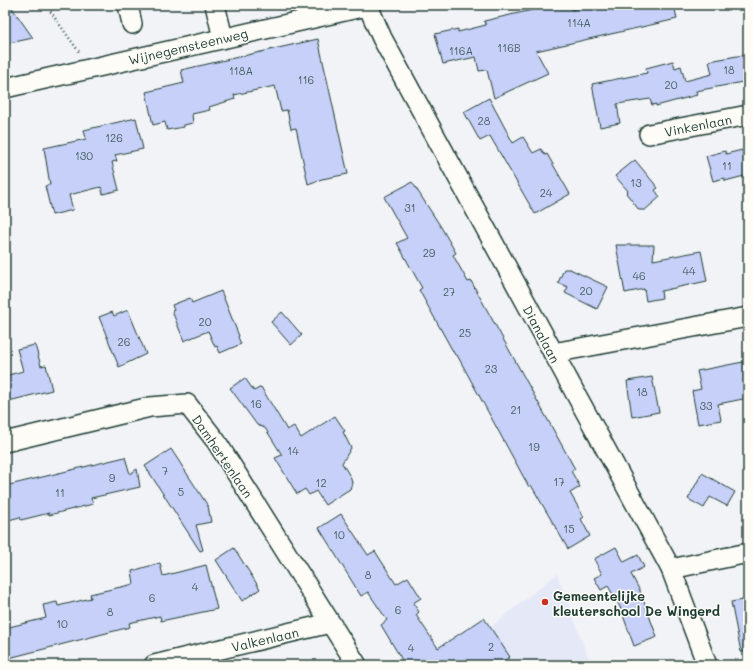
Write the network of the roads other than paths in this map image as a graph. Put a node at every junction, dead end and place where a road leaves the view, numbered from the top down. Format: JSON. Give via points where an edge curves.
{"nodes":[{"id":1,"x":128,"y":5,"type":"edge"},
{"id":2,"x":215,"y":5,"type":"edge"},
{"id":3,"x":370,"y":5,"type":"edge"},
{"id":4,"x":339,"y":8,"type":"edge"},
{"id":5,"x":132,"y":24,"type":"dead end"},
{"id":6,"x":222,"y":38,"type":"junction"},
{"id":7,"x":5,"y":88,"type":"edge"},
{"id":8,"x":748,"y":115,"type":"edge"},
{"id":9,"x":649,"y":134,"type":"dead end"},
{"id":10,"x":748,"y":317,"type":"edge"},
{"id":11,"x":553,"y":353,"type":"junction"},
{"id":12,"x":5,"y":442,"type":"edge"},
{"id":13,"x":748,"y":554,"type":"edge"},
{"id":14,"x":671,"y":569,"type":"junction"},
{"id":15,"x":330,"y":623,"type":"junction"},
{"id":16,"x":154,"y":665,"type":"edge"},
{"id":17,"x":357,"y":665,"type":"edge"},
{"id":18,"x":707,"y":665,"type":"edge"}],
"edges":[{"from":1,"to":5,"type":"street"},
{"from":2,"to":6,"type":"street"},
{"from":3,"to":4,"type":"street","name":"Wijnegemsteenweg"},
{"from":3,"to":11,"type":"street","name":"Dianalaan","via":[[382,38]]},
{"from":4,"to":6,"type":"street","name":"Wijnegemsteenweg"},
{"from":6,"to":7,"type":"street","name":"Wijnegemsteenweg"},
{"from":8,"to":9,"type":"street","name":"Vinkenlaan"},
{"from":10,"to":11,"type":"street"},
{"from":11,"to":14,"type":"street","name":"Dianalaan"},
{"from":12,"to":15,"type":"street","name":"Damhertenlaan","via":[[150,407],[187,404],[216,441]]},
{"from":13,"to":14,"type":"street"},
{"from":14,"to":18,"type":"street","name":"Dianalaan"},
{"from":15,"to":16,"type":"street","name":"Valkenlaan"},
{"from":15,"to":17,"type":"street","name":"Damhertenlaan"}]}
